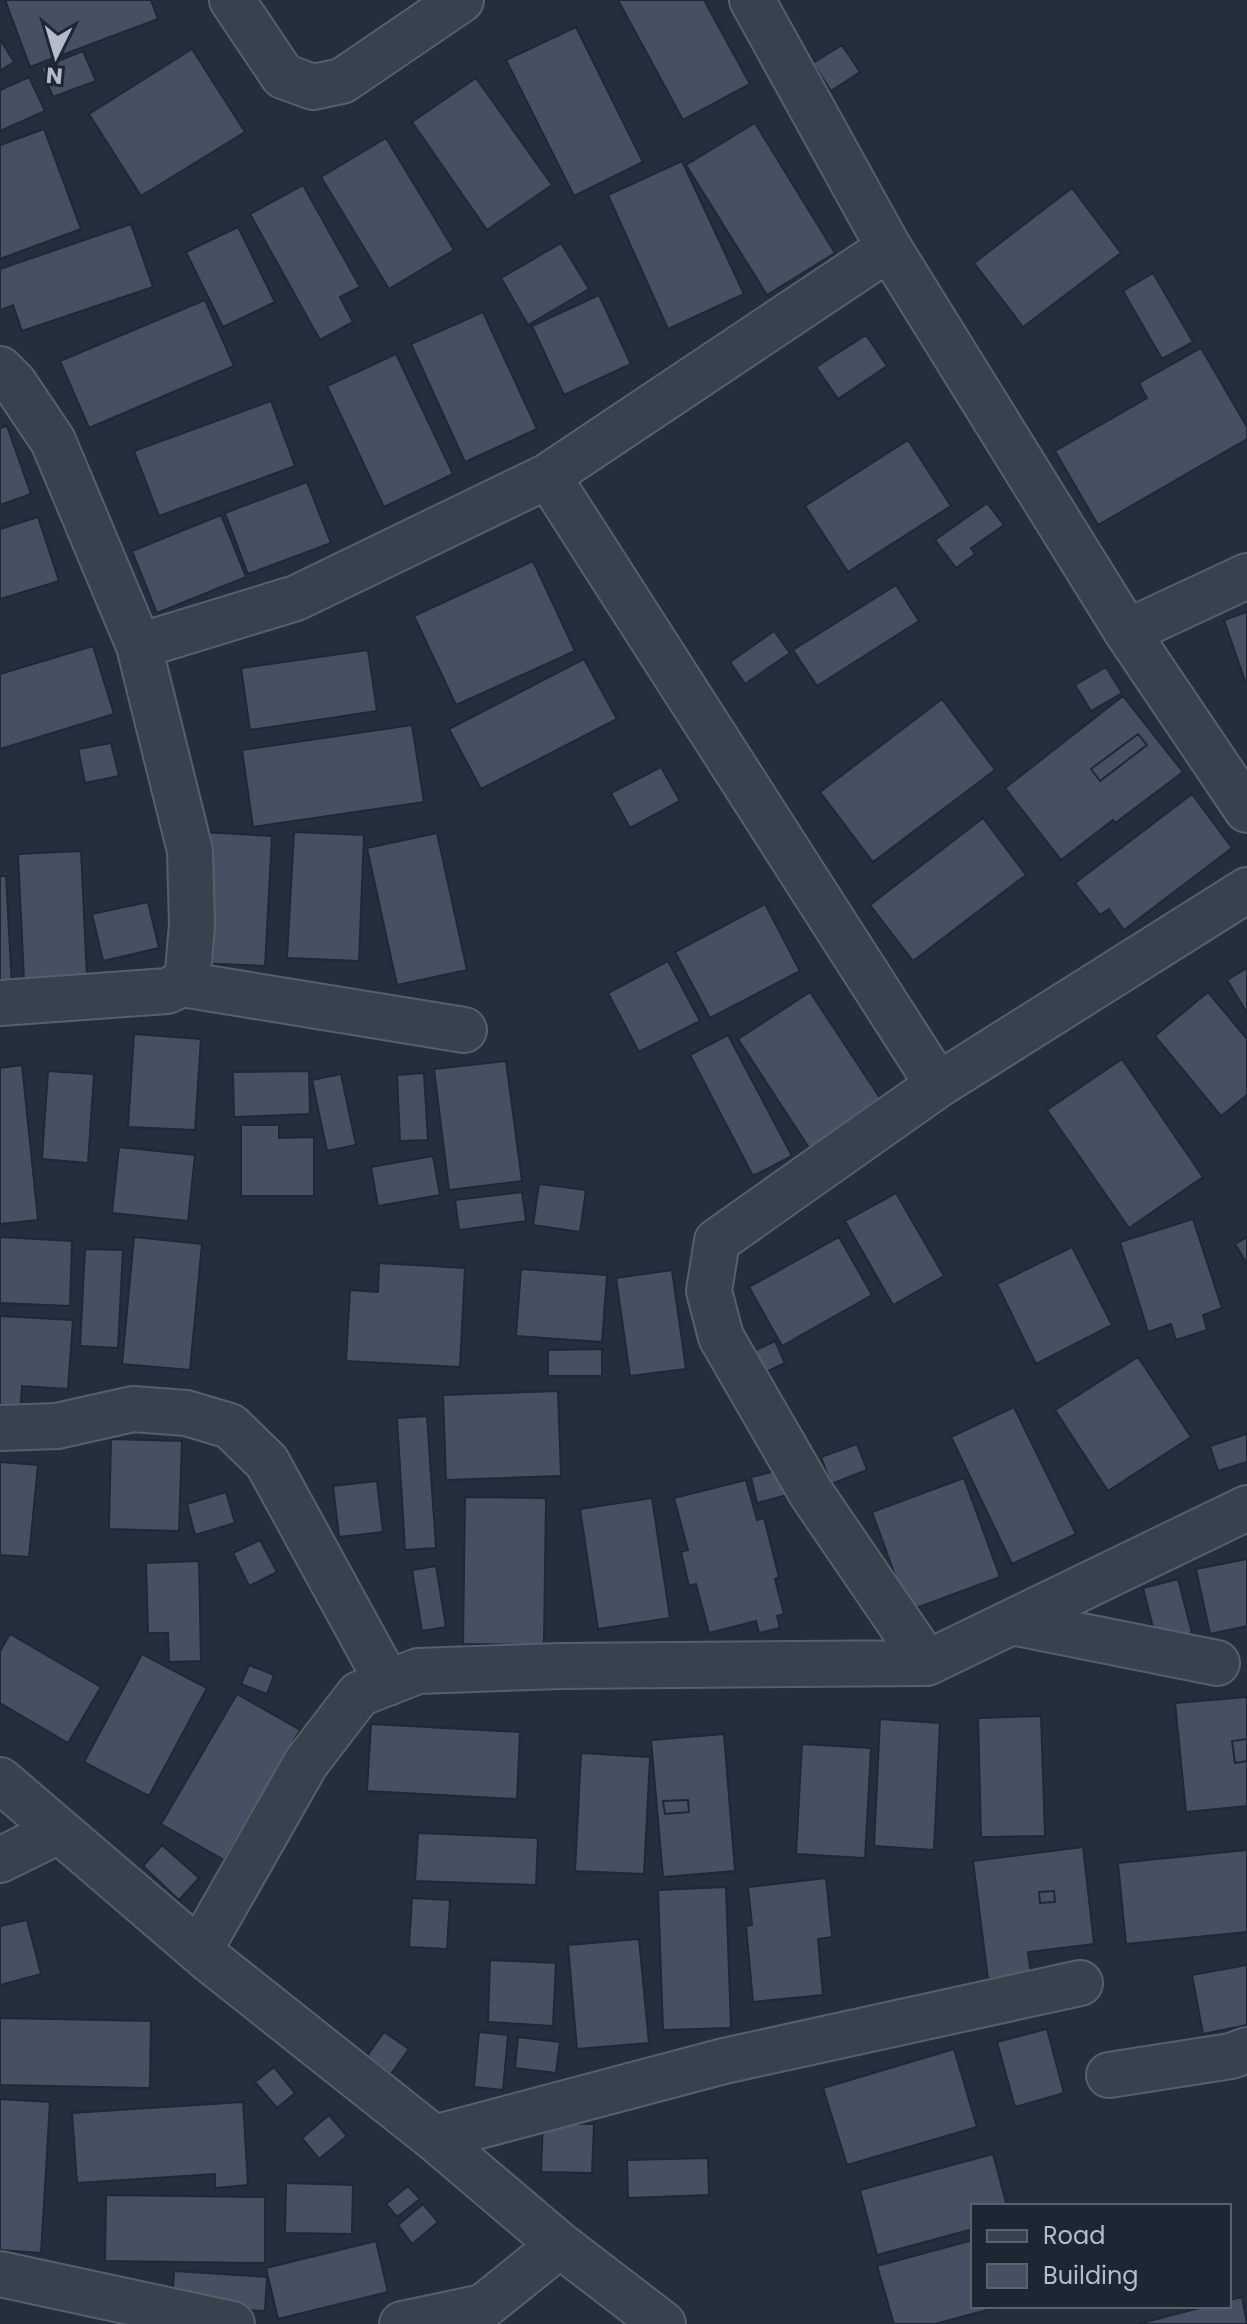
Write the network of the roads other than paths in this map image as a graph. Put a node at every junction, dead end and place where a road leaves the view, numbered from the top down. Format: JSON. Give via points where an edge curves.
{"nodes":[{"id":1,"x":232,"y":0,"type":"edge"},
{"id":2,"x":461,"y":0,"type":"edge"},
{"id":3,"x":752,"y":0,"type":"edge"},
{"id":4,"x":889,"y":248,"type":"junction"},
{"id":5,"x":0,"y":369,"type":"edge"},
{"id":6,"x":548,"y":476,"type":"junction"},
{"id":7,"x":1247,"y":576,"type":"edge"},
{"id":8,"x":1127,"y":632,"type":"junction"},
{"id":9,"x":139,"y":646,"type":"junction"},
{"id":10,"x":1247,"y":810,"type":"edge"},
{"id":11,"x":1247,"y":890,"type":"edge"},
{"id":12,"x":182,"y":984,"type":"junction"},
{"id":13,"x":0,"y":1003,"type":"edge"},
{"id":14,"x":464,"y":1030,"type":"dead end"},
{"id":15,"x":938,"y":1085,"type":"junction"},
{"id":16,"x":0,"y":1428,"type":"edge"},
{"id":17,"x":1247,"y":1508,"type":"edge"},
{"id":18,"x":1012,"y":1622,"type":"junction"},
{"id":19,"x":927,"y":1663,"type":"junction"},
{"id":20,"x":1217,"y":1663,"type":"dead end"},
{"id":21,"x":388,"y":1683,"type":"junction"},
{"id":22,"x":0,"y":1780,"type":"edge"},
{"id":23,"x":59,"y":1831,"type":"junction"},
{"id":24,"x":0,"y":1860,"type":"edge"},
{"id":25,"x":199,"y":1951,"type":"junction"},
{"id":26,"x":1080,"y":1983,"type":"dead end"},
{"id":27,"x":1247,"y":2050,"type":"edge"},
{"id":28,"x":1109,"y":2075,"type":"dead end"},
{"id":29,"x":434,"y":2138,"type":"junction"},
{"id":30,"x":560,"y":2245,"type":"junction"},
{"id":31,"x":0,"y":2274,"type":"edge"},
{"id":32,"x":232,"y":2324,"type":"edge"},
{"id":33,"x":402,"y":2324,"type":"edge"},
{"id":34,"x":663,"y":2324,"type":"edge"}],
"edges":[{"from":1,"to":2,"type":"street","via":[[283,76],[313,87],[342,81]]},
{"from":3,"to":4,"type":"street"},
{"from":4,"to":6,"type":"street"},
{"from":4,"to":8,"type":"street"},
{"from":5,"to":9,"type":"street","via":[[53,441]]},
{"from":6,"to":9,"type":"street","via":[[296,598]]},
{"from":6,"to":15,"type":"street"},
{"from":7,"to":8,"type":"street"},
{"from":8,"to":10,"type":"street"},
{"from":9,"to":12,"type":"street","via":[[190,851],[192,925]]},
{"from":11,"to":15,"type":"street"},
{"from":12,"to":13,"type":"street","via":[[167,991]]},
{"from":12,"to":14,"type":"street"},
{"from":15,"to":19,"type":"street","via":[[717,1241],[709,1291],[721,1337],[758,1405]]},
{"from":16,"to":21,"type":"street","via":[[57,1426],[133,1409],[186,1413],[230,1426],[267,1462]]},
{"from":17,"to":18,"type":"street"},
{"from":18,"to":19,"type":"street"},
{"from":18,"to":20,"type":"street"},
{"from":19,"to":21,"type":"street","via":[[418,1671]]},
{"from":21,"to":25,"type":"street","via":[[359,1694],[306,1763]]},
{"from":22,"to":23,"type":"street"},
{"from":23,"to":24,"type":"street"},
{"from":23,"to":25,"type":"street"},
{"from":25,"to":29,"type":"street"},
{"from":26,"to":29,"type":"street","via":[[724,2061]]},
{"from":27,"to":28,"type":"street"},
{"from":29,"to":30,"type":"street"},
{"from":30,"to":33,"type":"street","via":[[483,2307]]},
{"from":30,"to":34,"type":"street"},
{"from":31,"to":32,"type":"street"}]}
